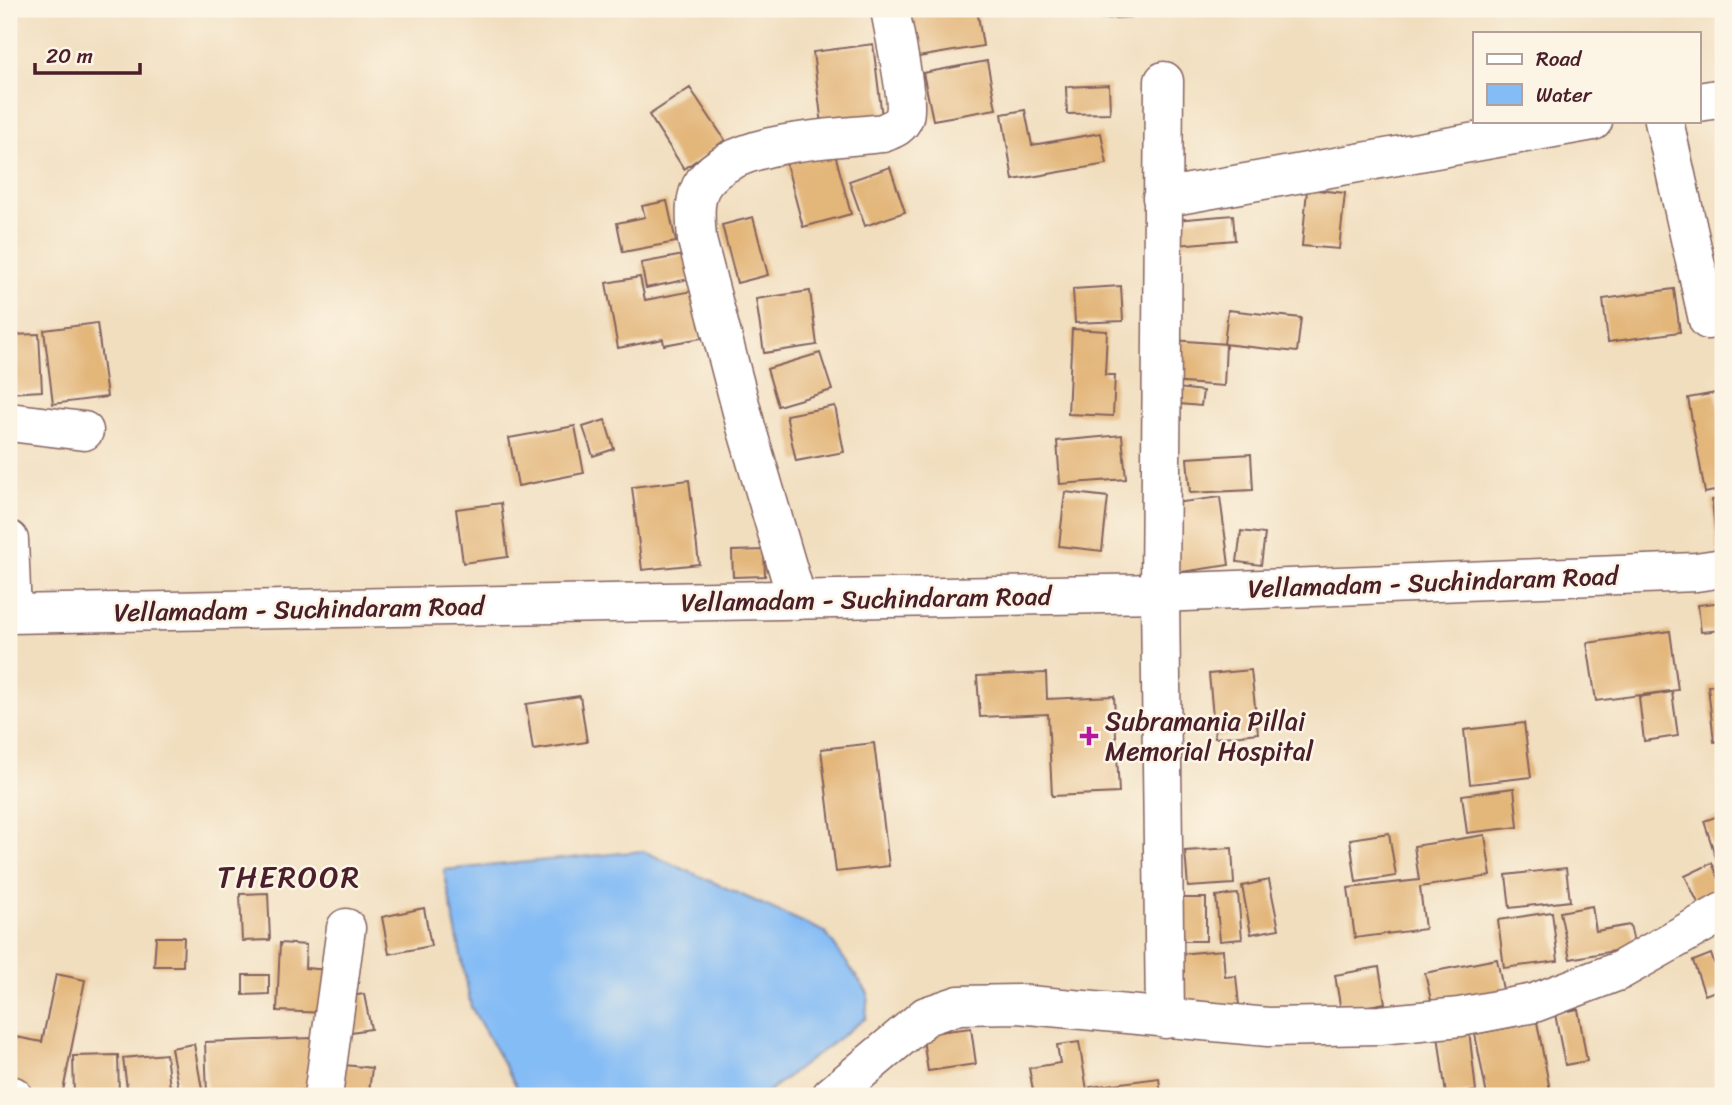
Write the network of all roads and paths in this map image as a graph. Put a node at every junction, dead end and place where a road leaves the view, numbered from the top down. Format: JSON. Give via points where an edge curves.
{"nodes":[{"id":1,"x":890,"y":9,"type":"edge"},
{"id":2,"x":1164,"y":81,"type":"dead end"},
{"id":3,"x":1723,"y":98,"type":"edge"},
{"id":4,"x":1700,"y":102,"type":"edge"},
{"id":5,"x":1587,"y":122,"type":"edge"},
{"id":6,"x":1664,"y":122,"type":"edge"},
{"id":7,"x":1162,"y":198,"type":"junction"},
{"id":8,"x":1708,"y":320,"type":"dead end"},
{"id":9,"x":9,"y":422,"type":"edge"},
{"id":10,"x":85,"y":431,"type":"dead end"},
{"id":11,"x":9,"y":540,"type":"edge"},
{"id":12,"x":1723,"y":568,"type":"edge"},
{"id":13,"x":1160,"y":593,"type":"junction"},
{"id":14,"x":797,"y":600,"type":"junction"},
{"id":15,"x":10,"y":614,"type":"edge"},
{"id":16,"x":1723,"y":912,"type":"edge"},
{"id":17,"x":346,"y":928,"type":"dead end"},
{"id":18,"x":1165,"y":1019,"type":"junction"},
{"id":19,"x":323,"y":1096,"type":"edge"},
{"id":20,"x":831,"y":1096,"type":"edge"}],
"edges":[{"from":1,"to":14,"type":"street","via":[[905,98],[906,115],[898,127],[746,153],[703,183],[695,209],[700,254]]},
{"from":2,"to":7,"type":"street"},
{"from":3,"to":4,"type":"street"},
{"from":5,"to":7,"type":"street"},
{"from":6,"to":8,"type":"street"},
{"from":7,"to":13,"type":"street"},
{"from":9,"to":10,"type":"street"},
{"from":11,"to":15,"type":"street"},
{"from":12,"to":13,"type":"street","name":"Vellamadam - Suchindaram Road"},
{"from":13,"to":14,"type":"street","name":"Vellamadam - Suchindaram Road"},
{"from":13,"to":18,"type":"street"},
{"from":14,"to":15,"type":"street","name":"Vellamadam - Suchindaram Road"},
{"from":16,"to":18,"type":"street","via":[[1619,971],[1522,1005],[1460,1017],[1380,1025],[1268,1027]]},
{"from":17,"to":19,"type":"street"},
{"from":18,"to":20,"type":"street","via":[[1018,1004],[959,1005],[926,1016]]}]}
